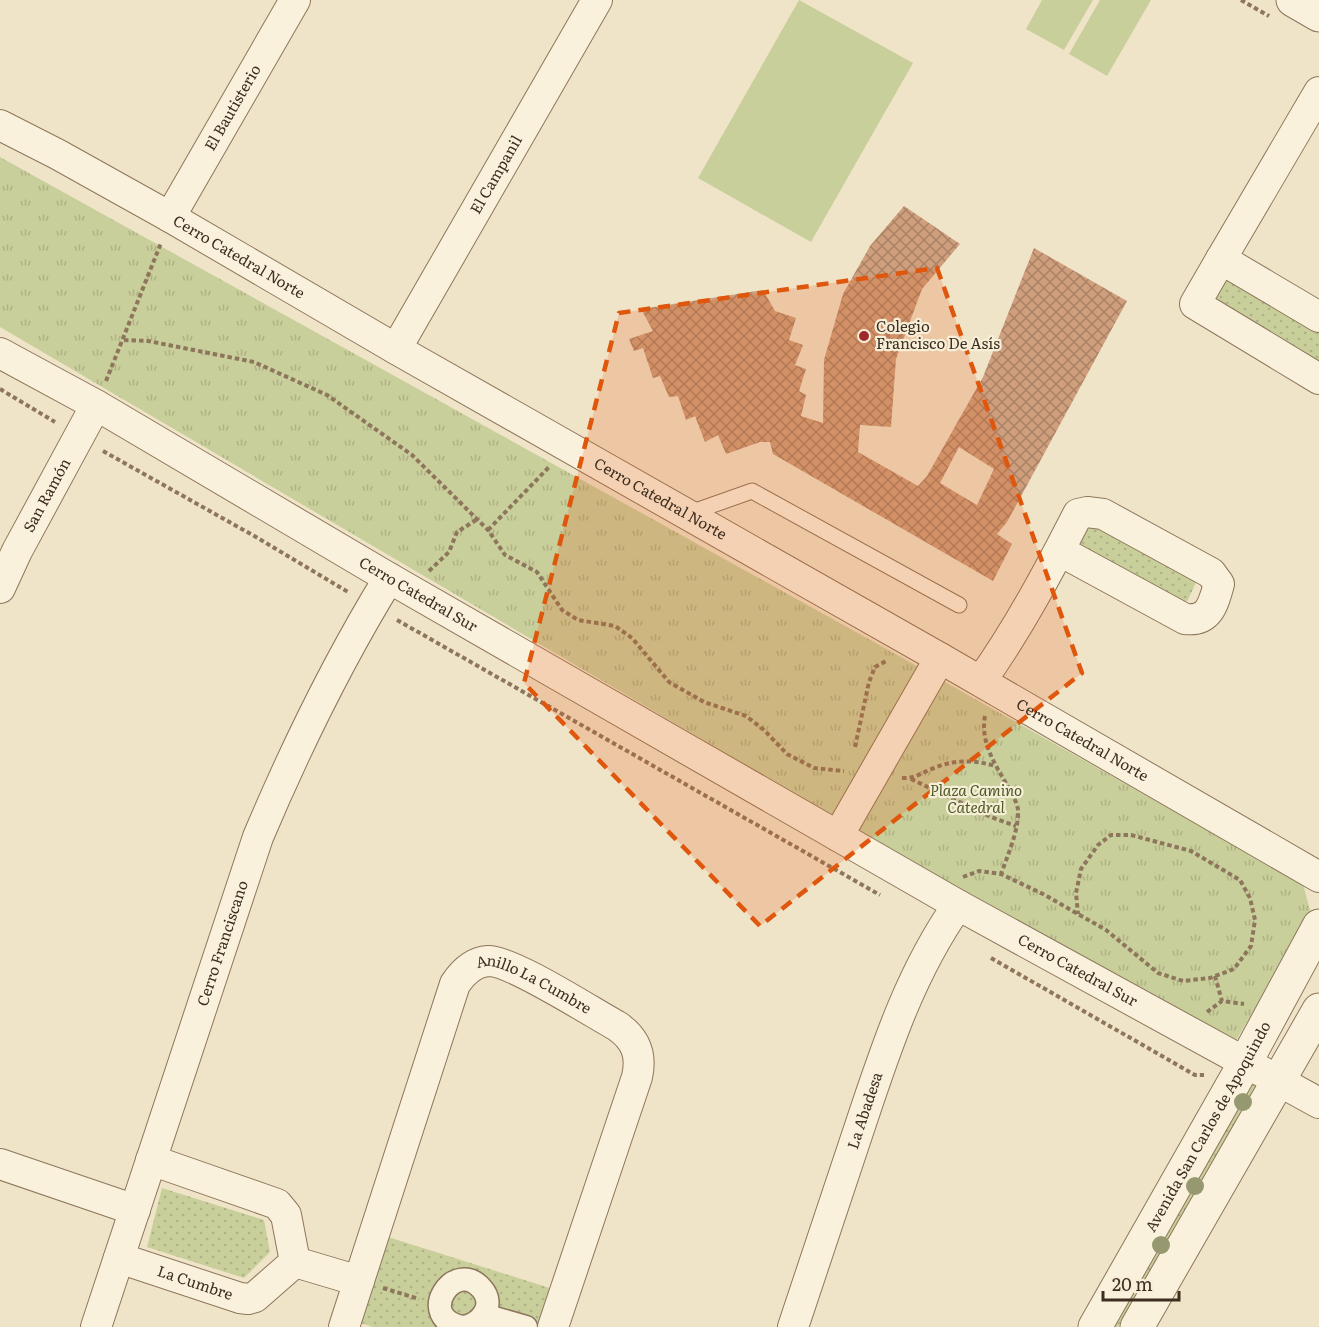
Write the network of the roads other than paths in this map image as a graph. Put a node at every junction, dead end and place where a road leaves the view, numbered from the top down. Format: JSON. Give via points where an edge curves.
{"nodes":[{"id":1,"x":295,"y":0,"type":"edge"},
{"id":2,"x":597,"y":0,"type":"edge"},
{"id":3,"x":1293,"y":0,"type":"edge"},
{"id":4,"x":1319,"y":15,"type":"edge"},
{"id":5,"x":1319,"y":92,"type":"edge"},
{"id":6,"x":0,"y":125,"type":"edge"},
{"id":7,"x":170,"y":217,"type":"junction"},
{"id":8,"x":1221,"y":259,"type":"junction"},
{"id":9,"x":1319,"y":317,"type":"edge"},
{"id":10,"x":396,"y":349,"type":"junction"},
{"id":11,"x":0,"y":353,"type":"edge"},
{"id":12,"x":1319,"y":379,"type":"edge"},
{"id":13,"x":96,"y":405,"type":"junction"},
{"id":14,"x":687,"y":514,"type":"junction"},
{"id":15,"x":1060,"y":551,"type":"junction"},
{"id":16,"x":399,"y":584,"type":"junction"},
{"id":17,"x":0,"y":588,"type":"edge"},
{"id":18,"x":959,"y":605,"type":"dead end"},
{"id":19,"x":940,"y":658,"type":"junction"},
{"id":20,"x":981,"y":681,"type":"junction"},
{"id":21,"x":838,"y":836,"type":"junction"},
{"id":22,"x":1319,"y":877,"type":"edge"},
{"id":23,"x":960,"y":891,"type":"junction"},
{"id":24,"x":1319,"y":926,"type":"edge"},
{"id":25,"x":1319,"y":1010,"type":"edge"},
{"id":26,"x":1245,"y":1063,"type":"junction"},
{"id":27,"x":1279,"y":1081,"type":"junction"},
{"id":28,"x":1319,"y":1103,"type":"edge"},
{"id":29,"x":151,"y":1160,"type":"junction"},
{"id":30,"x":0,"y":1164,"type":"edge"},
{"id":31,"x":135,"y":1210,"type":"junction"},
{"id":32,"x":119,"y":1258,"type":"junction"},
{"id":33,"x":295,"y":1262,"type":"junction"},
{"id":34,"x":359,"y":1281,"type":"junction"},
{"id":35,"x":484,"y":1315,"type":"junction"},
{"id":36,"x":96,"y":1327,"type":"edge"},
{"id":37,"x":344,"y":1327,"type":"edge"},
{"id":38,"x":464,"y":1327,"type":"edge"},
{"id":39,"x":526,"y":1327,"type":"edge"},
{"id":40,"x":553,"y":1327,"type":"edge"},
{"id":41,"x":793,"y":1327,"type":"edge"},
{"id":42,"x":1095,"y":1327,"type":"edge"},
{"id":43,"x":1137,"y":1327,"type":"edge"}],
"edges":[{"from":1,"to":7,"type":"street","name":"El Bautisterio"},
{"from":2,"to":10,"type":"street","name":"El Campanil"},
{"from":3,"to":4,"type":"street"},
{"from":5,"to":8,"type":"street"},
{"from":6,"to":7,"type":"street","name":"Cerro Catedral Norte"},
{"from":7,"to":10,"type":"street","name":"Cerro Catedral Norte"},
{"from":8,"to":9,"type":"street"},
{"from":8,"to":12,"type":"street","via":[[1195,304]]},
{"from":10,"to":14,"type":"street","name":"Cerro Catedral Norte"},
{"from":11,"to":13,"type":"street","name":"Cerro Catedral Sur"},
{"from":13,"to":16,"type":"street","name":"Cerro Catedral Sur"},
{"from":13,"to":17,"type":"street","name":"San Ramón"},
{"from":14,"to":18,"type":"lane","via":[[752,491]]},
{"from":14,"to":19,"type":"street","name":"Cerro Catedral Norte"},
{"from":15,"to":15,"type":"street","via":[[1185,619],[1197,621],[1206,615],[1219,584],[1211,573],[1103,514],[1078,514]]},
{"from":15,"to":20,"type":"street"},
{"from":16,"to":21,"type":"street","name":"Cerro Catedral Sur"},
{"from":16,"to":29,"type":"street","name":"Cerro Franciscano","via":[[372,606],[324,691],[287,768],[258,837]]},
{"from":19,"to":20,"type":"street","name":"Cerro Catedral Norte"},
{"from":19,"to":21,"type":"street","via":[[861,774]]},
{"from":20,"to":22,"type":"street","name":"Cerro Catedral Norte"},
{"from":21,"to":23,"type":"street","name":"Cerro Catedral Sur"},
{"from":23,"to":26,"type":"street","name":"Cerro Catedral Sur"},
{"from":23,"to":41,"type":"street","name":"La Abadesa","via":[[910,987],[883,1057]]},
{"from":24,"to":26,"type":"street","name":"Avenida San Carlos de Apoquindo"},
{"from":25,"to":27,"type":"street"},
{"from":26,"to":27,"type":"street","name":"Cerro Catedral Sur"},
{"from":26,"to":42,"type":"street","name":"Avenida San Carlos de Apoquindo"},
{"from":27,"to":28,"type":"street","name":"Cerro Catedral Sur"},
{"from":27,"to":43,"type":"street"},
{"from":29,"to":31,"type":"street","name":"Cerro Franciscano"},
{"from":29,"to":33,"type":"street","via":[[277,1204],[286,1215]]},
{"from":30,"to":31,"type":"street"},
{"from":31,"to":32,"type":"street","name":"Cerro Franciscano"},
{"from":32,"to":33,"type":"street","name":"La Cumbre","via":[[248,1299]]},
{"from":32,"to":36,"type":"street","name":"Cerro Franciscano"},
{"from":33,"to":34,"type":"street"},
{"from":34,"to":37,"type":"street","name":"Anillo La Cumbre"},
{"from":34,"to":40,"type":"street","name":"Anillo La Cumbre","via":[[455,984],[479,963],[501,962],[625,1031],[639,1057],[637,1077]]},
{"from":35,"to":38,"type":"street"},
{"from":35,"to":38,"type":"street","via":[[486,1296],[475,1283],[461,1280],[448,1286],[443,1292],[441,1312],[449,1322]]},
{"from":35,"to":39,"type":"street"}]}
